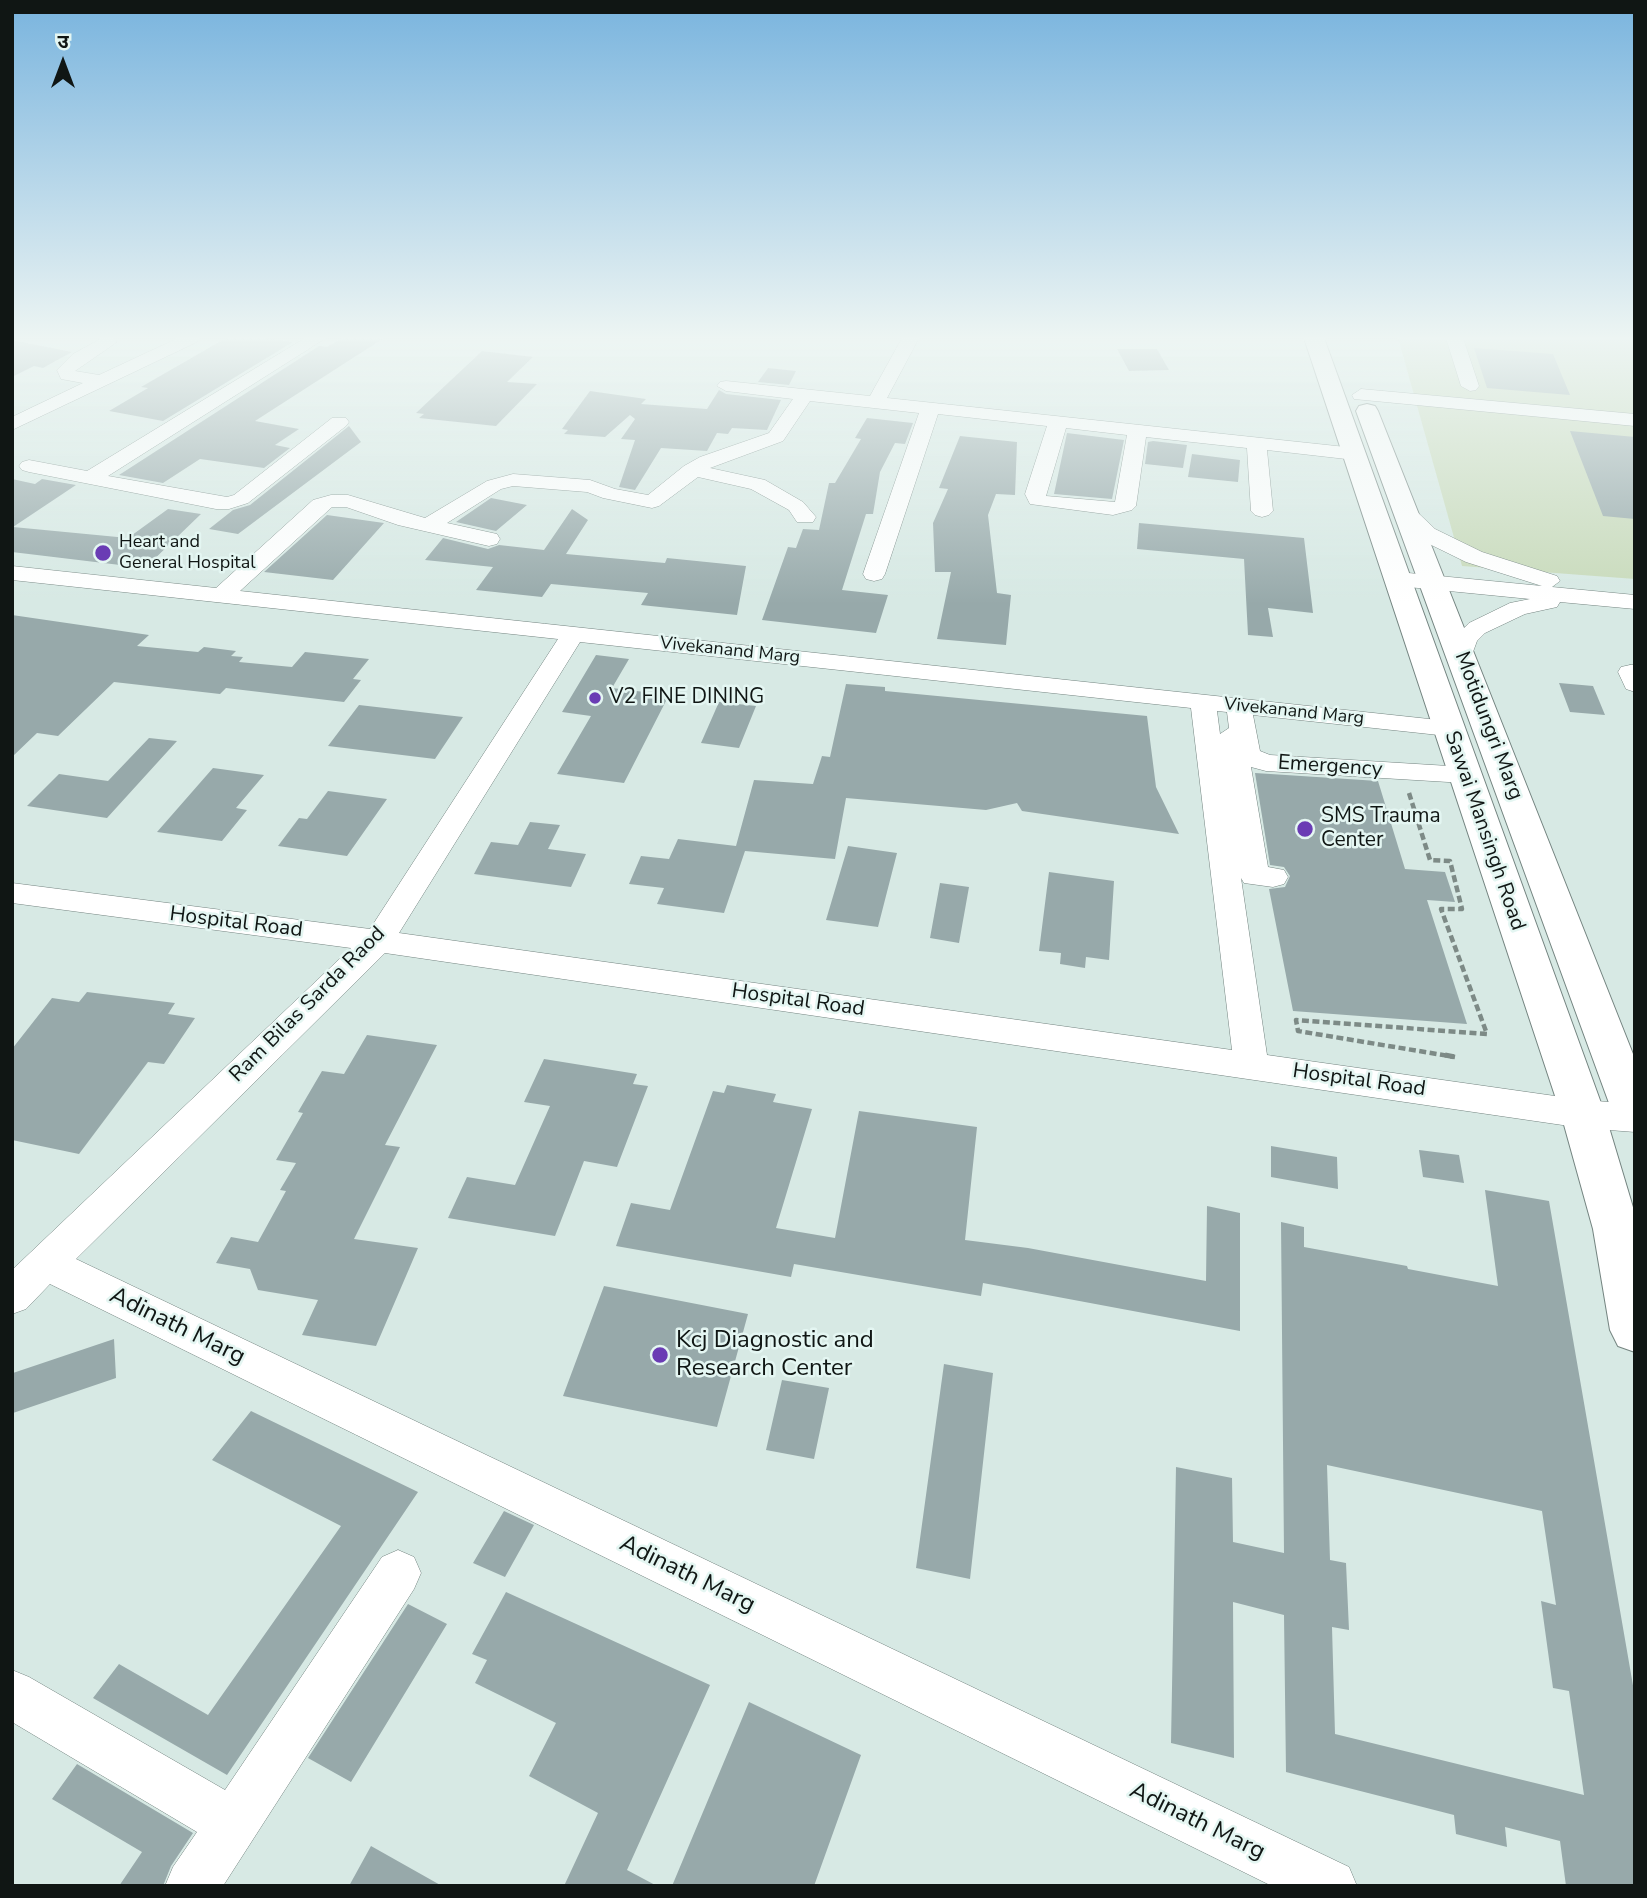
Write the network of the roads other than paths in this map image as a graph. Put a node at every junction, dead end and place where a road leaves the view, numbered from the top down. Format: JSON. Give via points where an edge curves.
{"nodes":[{"id":1,"x":173,"y":427,"type":"edge"},
{"id":2,"x":333,"y":427,"type":"edge"},
{"id":3,"x":783,"y":427,"type":"edge"},
{"id":4,"x":924,"y":427,"type":"edge"},
{"id":5,"x":1057,"y":427,"type":"edge"},
{"id":6,"x":1098,"y":427,"type":"edge"},
{"id":7,"x":1345,"y":427,"type":"edge"},
{"id":8,"x":1373,"y":427,"type":"edge"},
{"id":9,"x":1137,"y":431,"type":"junction"},
{"id":10,"x":1256,"y":443,"type":"junction"},
{"id":11,"x":1355,"y":454,"type":"junction"},
{"id":12,"x":29,"y":466,"type":"dead end"},
{"id":13,"x":691,"y":470,"type":"junction"},
{"id":14,"x":92,"y":477,"type":"junction"},
{"id":15,"x":1262,"y":511,"type":"dead end"},
{"id":16,"x":1406,"y":514,"type":"junction"},
{"id":17,"x":805,"y":517,"type":"dead end"},
{"id":18,"x":429,"y":525,"type":"junction"},
{"id":19,"x":489,"y":540,"type":"dead end"},
{"id":20,"x":12,"y":573,"type":"edge"},
{"id":21,"x":874,"y":574,"type":"dead end"},
{"id":22,"x":1415,"y":581,"type":"junction"},
{"id":23,"x":221,"y":596,"type":"junction"},
{"id":24,"x":1600,"y":599,"type":"junction"},
{"id":25,"x":1635,"y":602,"type":"edge"},
{"id":26,"x":573,"y":634,"type":"junction"},
{"id":27,"x":1461,"y":655,"type":"junction"},
{"id":28,"x":1635,"y":673,"type":"edge"},
{"id":29,"x":1635,"y":684,"type":"edge"},
{"id":30,"x":1224,"y":705,"type":"junction"},
{"id":31,"x":1448,"y":728,"type":"junction"},
{"id":32,"x":1465,"y":775,"type":"junction"},
{"id":33,"x":1273,"y":877,"type":"dead end"},
{"id":34,"x":12,"y":893,"type":"edge"},
{"id":35,"x":378,"y":941,"type":"junction"},
{"id":36,"x":1251,"y":1065,"type":"junction"},
{"id":37,"x":1583,"y":1114,"type":"junction"},
{"id":38,"x":1635,"y":1116,"type":"edge"},
{"id":39,"x":45,"y":1263,"type":"junction"},
{"id":40,"x":12,"y":1296,"type":"edge"},
{"id":41,"x":1635,"y":1330,"type":"edge"},
{"id":42,"x":398,"y":1573,"type":"dead end"},
{"id":43,"x":12,"y":1694,"type":"edge"},
{"id":44,"x":233,"y":1824,"type":"junction"},
{"id":45,"x":192,"y":1886,"type":"edge"},
{"id":46,"x":1330,"y":1886,"type":"edge"}],
"edges":[{"from":1,"to":14,"type":"street"},
{"from":2,"to":14,"type":"street","via":[[241,499],[229,503]]},
{"from":3,"to":13,"type":"street","via":[[776,437]]},
{"from":4,"to":21,"type":"street"},
{"from":5,"to":9,"type":"street","via":[[1037,500],[1113,509],[1125,506]]},
{"from":6,"to":9,"type":"street"},
{"from":7,"to":11,"type":"main road","name":"Sawai Mansingh Road"},
{"from":8,"to":16,"type":"main road","name":"Motidungri Marg"},
{"from":9,"to":10,"type":"street"},
{"from":10,"to":11,"type":"street"},
{"from":10,"to":15,"type":"street"},
{"from":11,"to":22,"type":"main road","name":"Sawai Mansingh Road"},
{"from":12,"to":14,"type":"street"},
{"from":13,"to":17,"type":"street","via":[[758,484],[796,506]]},
{"from":13,"to":18,"type":"street","via":[[652,502],[590,486],[513,480],[494,485]]},
{"from":16,"to":22,"type":"main road","name":"Motidungri Marg"},
{"from":16,"to":24,"type":"street","via":[[1427,534],[1474,557]]},
{"from":18,"to":19,"type":"street"},
{"from":18,"to":23,"type":"street","via":[[348,502],[320,504]]},
{"from":20,"to":23,"type":"street","name":"Vivekanand Marg"},
{"from":22,"to":24,"type":"street"},
{"from":22,"to":27,"type":"main road","name":"Motidungri Marg"},
{"from":22,"to":31,"type":"main road","name":"Sawai Mansingh Road"},
{"from":23,"to":26,"type":"street","name":"Vivekanand Marg"},
{"from":24,"to":25,"type":"street"},
{"from":24,"to":27,"type":"street","via":[[1518,608],[1477,628],[1466,638]]},
{"from":26,"to":30,"type":"street","name":"Vivekanand Marg"},
{"from":26,"to":35,"type":"street","name":"Ram Bilas Sarda Raod"},
{"from":27,"to":38,"type":"main road","name":"Motidungri Marg"},
{"from":28,"to":29,"type":"street","via":[[1630,672]]},
{"from":30,"to":31,"type":"street","name":"Vivekanand Marg"},
{"from":30,"to":32,"type":"street","name":"Emergency","via":[[1247,756],[1266,763]]},
{"from":30,"to":33,"type":"street","via":[[1255,876]]},
{"from":30,"to":36,"type":"street"},
{"from":31,"to":32,"type":"main road","name":"Sawai Mansingh Road"},
{"from":32,"to":37,"type":"main road","name":"Sawai Mansingh Road"},
{"from":34,"to":35,"type":"street","name":"Hospital Road"},
{"from":35,"to":36,"type":"street","name":"Hospital Road"},
{"from":35,"to":39,"type":"street","name":"Ram Bilas Sarda Raod"},
{"from":36,"to":37,"type":"street","name":"Hospital Road"},
{"from":37,"to":38,"type":"street","name":"Hospital Road"},
{"from":37,"to":41,"type":"main road","name":"Sawai Mansingh Road","via":[[1616,1229]]},
{"from":39,"to":40,"type":"street","name":"Ram Bilas Sarda Raod"},
{"from":39,"to":46,"type":"street","name":"Adinath Marg"},
{"from":42,"to":44,"type":"street"},
{"from":43,"to":44,"type":"street"},
{"from":44,"to":45,"type":"street"}]}
